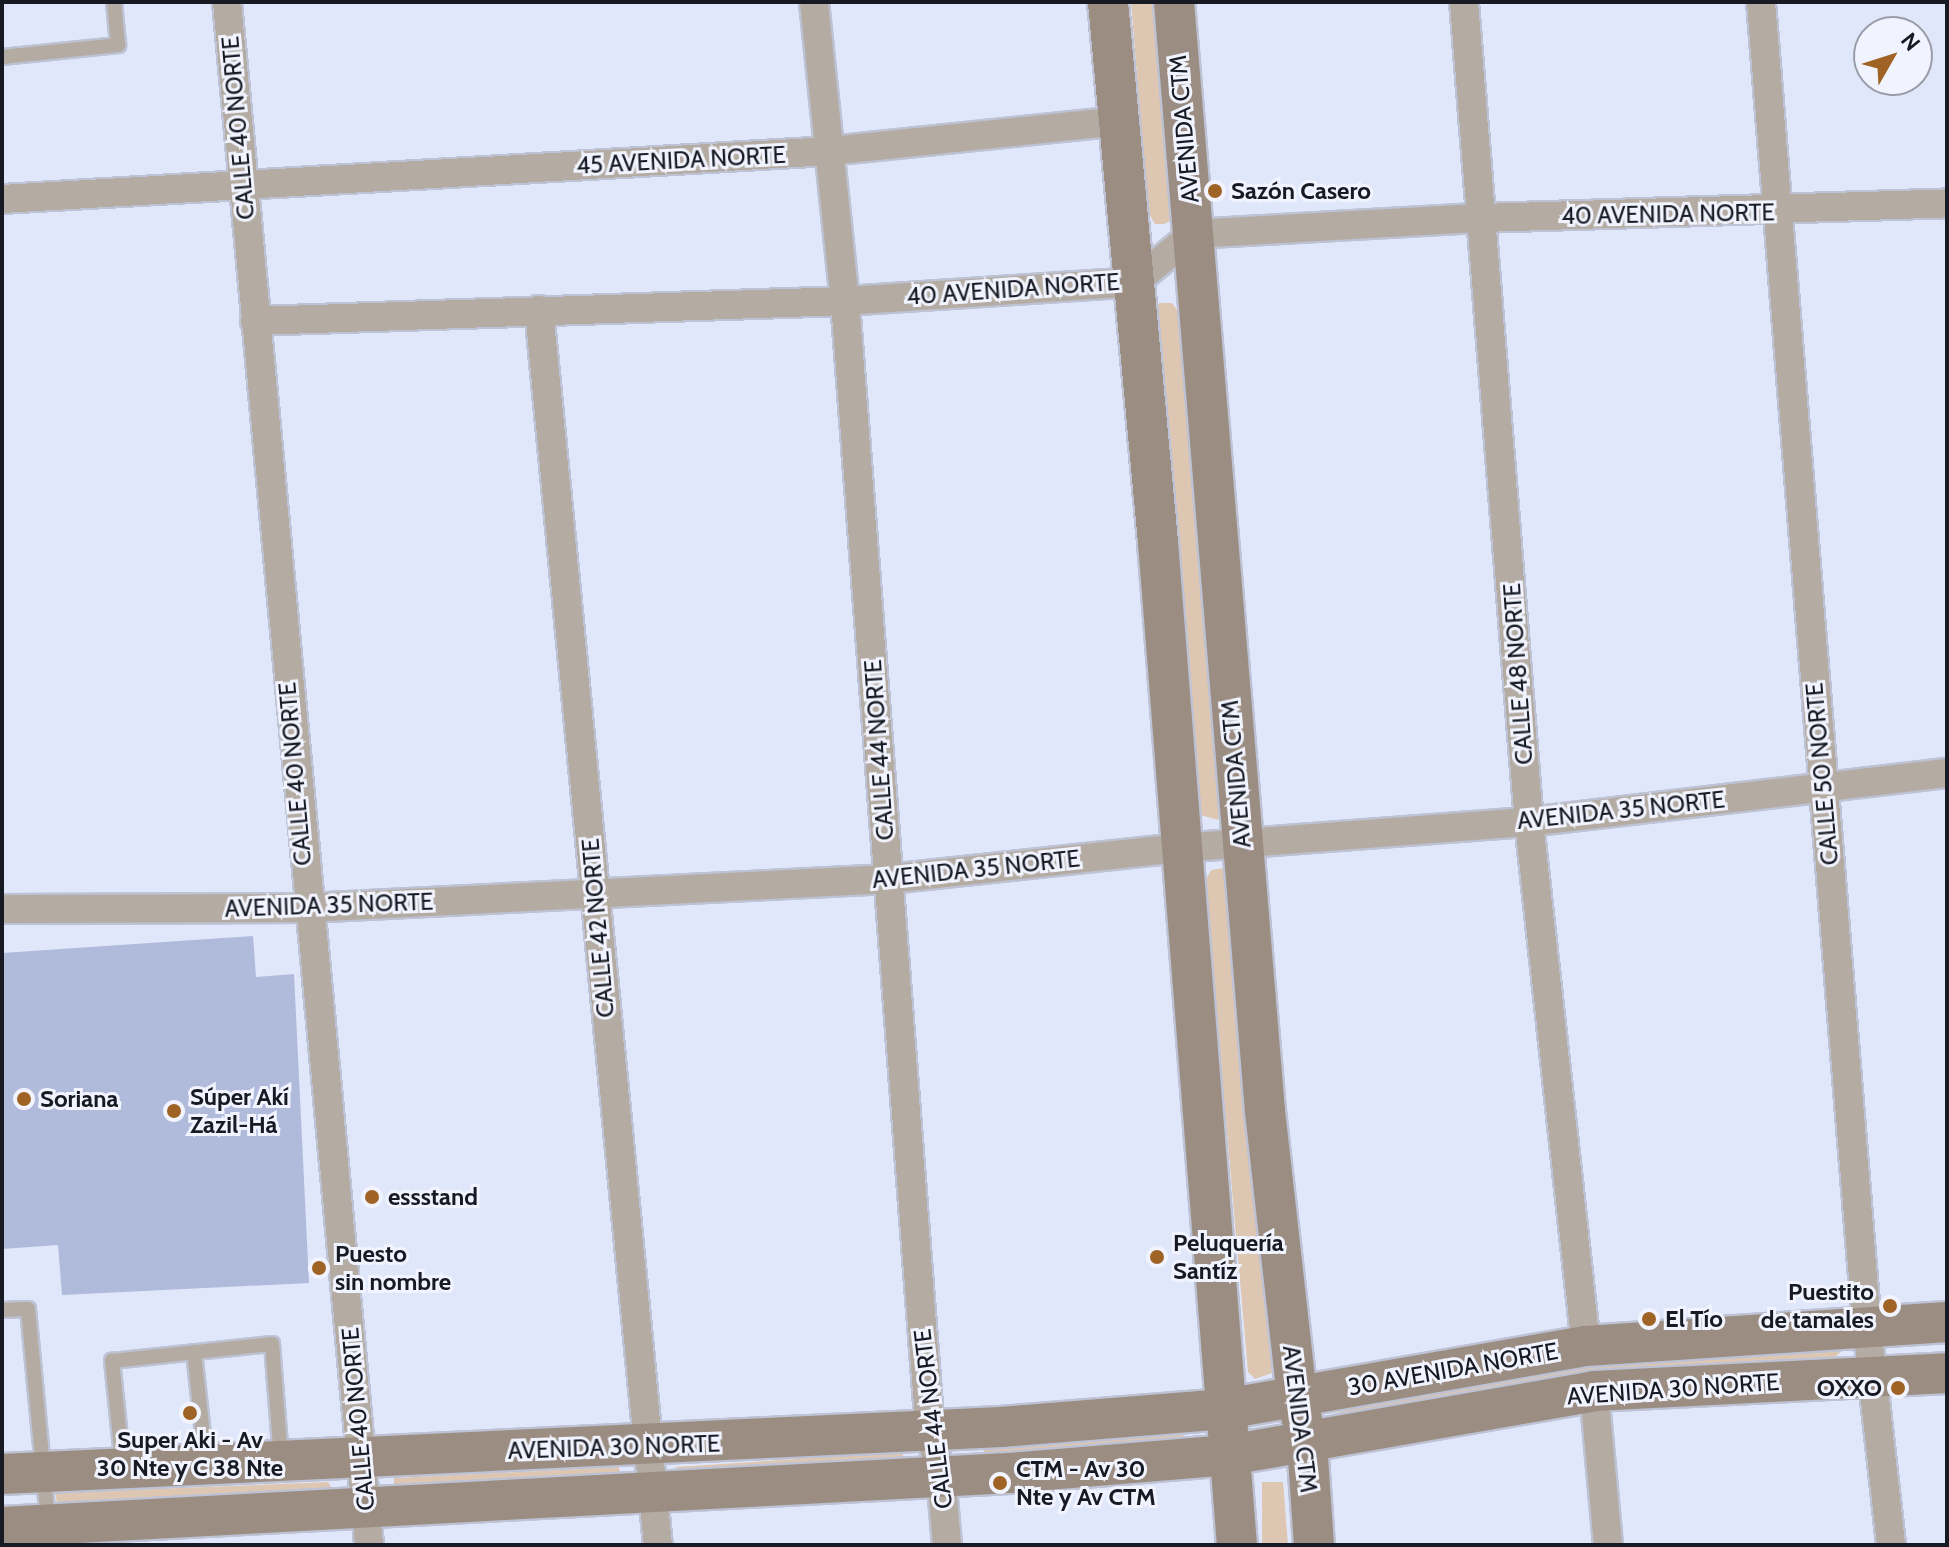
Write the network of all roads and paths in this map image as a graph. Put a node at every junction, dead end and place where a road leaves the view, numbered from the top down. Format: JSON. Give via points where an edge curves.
{"nodes":[{"id":1,"x":114,"y":2,"type":"edge"},
{"id":2,"x":227,"y":2,"type":"edge"},
{"id":3,"x":814,"y":2,"type":"edge"},
{"id":4,"x":1108,"y":2,"type":"edge"},
{"id":5,"x":1174,"y":2,"type":"edge"},
{"id":6,"x":1464,"y":2,"type":"edge"},
{"id":7,"x":1761,"y":2,"type":"edge"},
{"id":8,"x":2,"y":57,"type":"edge"},
{"id":9,"x":1118,"y":121,"type":"junction"},
{"id":10,"x":830,"y":151,"type":"junction"},
{"id":11,"x":243,"y":185,"type":"junction"},
{"id":12,"x":2,"y":199,"type":"edge"},
{"id":13,"x":1947,"y":203,"type":"edge"},
{"id":14,"x":1776,"y":212,"type":"junction"},
{"id":15,"x":1482,"y":218,"type":"junction"},
{"id":16,"x":1193,"y":234,"type":"junction"},
{"id":17,"x":1135,"y":282,"type":"junction"},
{"id":18,"x":845,"y":301,"type":"junction"},
{"id":19,"x":539,"y":310,"type":"junction"},
{"id":20,"x":255,"y":321,"type":"junction"},
{"id":21,"x":1947,"y":773,"type":"edge"},
{"id":22,"x":1822,"y":787,"type":"junction"},
{"id":23,"x":1529,"y":822,"type":"junction"},
{"id":24,"x":1242,"y":843,"type":"junction"},
{"id":25,"x":1180,"y":848,"type":"junction"},
{"id":26,"x":889,"y":879,"type":"junction"},
{"id":27,"x":595,"y":894,"type":"junction"},
{"id":28,"x":307,"y":908,"type":"junction"},
{"id":29,"x":2,"y":909,"type":"edge"},
{"id":30,"x":2,"y":1310,"type":"edge"},
{"id":31,"x":1947,"y":1322,"type":"edge"},
{"id":32,"x":1867,"y":1327,"type":"junction"},
{"id":33,"x":1586,"y":1346,"type":"junction"},
{"id":34,"x":194,"y":1352,"type":"junction"},
{"id":35,"x":1947,"y":1373,"type":"edge"},
{"id":36,"x":1875,"y":1376,"type":"junction"},
{"id":37,"x":1594,"y":1391,"type":"junction"},
{"id":38,"x":1297,"y":1397,"type":"junction"},
{"id":39,"x":1225,"y":1409,"type":"junction"},
{"id":40,"x":930,"y":1432,"type":"junction"},
{"id":41,"x":1307,"y":1443,"type":"junction"},
{"id":42,"x":646,"y":1446,"type":"junction"},
{"id":43,"x":1229,"y":1455,"type":"junction"},
{"id":44,"x":363,"y":1456,"type":"junction"},
{"id":45,"x":281,"y":1462,"type":"junction"},
{"id":46,"x":206,"y":1464,"type":"junction"},
{"id":47,"x":124,"y":1467,"type":"junction"},
{"id":48,"x":21,"y":1473,"type":"edge"},
{"id":49,"x":941,"y":1476,"type":"junction"},
{"id":50,"x":654,"y":1493,"type":"junction"},
{"id":51,"x":48,"y":1525,"type":"junction"},
{"id":52,"x":367,"y":1526,"type":"edge"},
{"id":53,"x":2,"y":1527,"type":"edge"},
{"id":54,"x":658,"y":1545,"type":"edge"},
{"id":55,"x":947,"y":1545,"type":"edge"},
{"id":56,"x":1237,"y":1545,"type":"edge"},
{"id":57,"x":1314,"y":1545,"type":"edge"},
{"id":58,"x":1608,"y":1545,"type":"edge"},
{"id":59,"x":1891,"y":1545,"type":"edge"}],
"edges":[{"from":1,"to":8,"type":"lane","via":[[118,45]]},
{"from":2,"to":11,"type":"street","name":"CALLE 40 NORTE"},
{"from":3,"to":10,"type":"street","name":"CALLE 44 NORTE"},
{"from":4,"to":9,"type":"street"},
{"from":5,"to":16,"type":"street","name":"AVENIDA CTM"},
{"from":6,"to":15,"type":"street","name":"CALLE 48 NORTE"},
{"from":7,"to":14,"type":"street","name":"CALLE 50 NORTE"},
{"from":9,"to":10,"type":"street","name":"45 AVENIDA NORTE"},
{"from":9,"to":17,"type":"street"},
{"from":10,"to":11,"type":"street","name":"45 AVENIDA NORTE"},
{"from":10,"to":18,"type":"street","name":"CALLE 44 NORTE"},
{"from":11,"to":12,"type":"street","name":"45 AVENIDA NORTE"},
{"from":11,"to":20,"type":"street","name":"CALLE 40 NORTE"},
{"from":13,"to":14,"type":"street","name":"40 AVENIDA NORTE"},
{"from":14,"to":15,"type":"street","name":"40 AVENIDA NORTE"},
{"from":14,"to":22,"type":"street","name":"CALLE 50 NORTE"},
{"from":15,"to":16,"type":"street","name":"40 AVENIDA NORTE"},
{"from":15,"to":23,"type":"street","name":"CALLE 48 NORTE"},
{"from":16,"to":17,"type":"street","name":"40 AVENIDA NORTE"},
{"from":16,"to":24,"type":"street","name":"AVENIDA CTM"},
{"from":17,"to":18,"type":"street","name":"40 AVENIDA NORTE"},
{"from":17,"to":25,"type":"street"},
{"from":18,"to":19,"type":"street","name":"40 AVENIDA NORTE"},
{"from":18,"to":26,"type":"street","name":"CALLE 44 NORTE"},
{"from":19,"to":20,"type":"street","name":"40 AVENIDA NORTE"},
{"from":19,"to":27,"type":"street","name":"CALLE 42 NORTE"},
{"from":20,"to":28,"type":"street","name":"CALLE 40 NORTE"},
{"from":21,"to":22,"type":"street","name":"AVENIDA 35 NORTE"},
{"from":22,"to":23,"type":"street","name":"AVENIDA 35 NORTE"},
{"from":22,"to":32,"type":"street","name":"CALLE 50 NORTE"},
{"from":23,"to":24,"type":"street","name":"AVENIDA 35 NORTE"},
{"from":23,"to":33,"type":"street","name":"CALLE 48 NORTE"},
{"from":24,"to":25,"type":"street","name":"AVENIDA 35 NORTE"},
{"from":24,"to":38,"type":"street","name":"AVENIDA CTM"},
{"from":25,"to":26,"type":"street","name":"AVENIDA 35 NORTE"},
{"from":25,"to":39,"type":"street"},
{"from":26,"to":27,"type":"street","name":"AVENIDA 35 NORTE"},
{"from":26,"to":40,"type":"street","name":"CALLE 44 NORTE"},
{"from":27,"to":28,"type":"street","name":"AVENIDA 35 NORTE"},
{"from":27,"to":42,"type":"street","name":"CALLE 42 NORTE"},
{"from":28,"to":29,"type":"street","name":"AVENIDA 35 NORTE"},
{"from":28,"to":44,"type":"street","name":"CALLE 40 NORTE"},
{"from":30,"to":48,"type":"lane","via":[[28,1309]]},
{"from":31,"to":32,"type":"street","name":"AVENIDA 30 NORTE"},
{"from":32,"to":33,"type":"street","name":"AVENIDA 30 NORTE"},
{"from":32,"to":36,"type":"street","name":"CALLE 50 NORTE"},
{"from":33,"to":38,"type":"street","name":"30 AVENIDA NORTE"},
{"from":34,"to":45,"type":"lane","via":[[272,1344]]},
{"from":34,"to":46,"type":"lane"},
{"from":34,"to":47,"type":"lane","via":[[112,1361]]},
{"from":35,"to":36,"type":"street","name":"AVENIDA 30 NORTE"},
{"from":36,"to":37,"type":"street","name":"AVENIDA 30 NORTE"},
{"from":36,"to":59,"type":"street","name":"CALLE 50 NORTE"},
{"from":37,"to":41,"type":"street","name":"AVENIDA 30 NORTE"},
{"from":37,"to":58,"type":"street"},
{"from":38,"to":39,"type":"street","name":"30 AVENIDA NORTE"},
{"from":38,"to":41,"type":"street","name":"AVENIDA CTM"},
{"from":39,"to":40,"type":"street","name":"AVENIDA 30 NORTE"},
{"from":39,"to":43,"type":"street"},
{"from":40,"to":42,"type":"street","name":"AVENIDA 30 NORTE"},
{"from":40,"to":49,"type":"street","name":"CALLE 44 NORTE"},
{"from":41,"to":43,"type":"street"},
{"from":41,"to":57,"type":"street","name":"AVENIDA CTM"},
{"from":42,"to":44,"type":"street","name":"AVENIDA 30 NORTE"},
{"from":42,"to":50,"type":"street","name":"CALLE 42 NORTE"},
{"from":43,"to":49,"type":"street","name":"AVENIDA 30 NORTE"},
{"from":43,"to":56,"type":"street"},
{"from":44,"to":45,"type":"street","name":"AVENIDA 30 NORTE"},
{"from":44,"to":52,"type":"street","name":"CALLE 40 NORTE"},
{"from":45,"to":46,"type":"street","name":"AVENIDA 30 NORTE"},
{"from":46,"to":47,"type":"street","name":"AVENIDA 30 NORTE"},
{"from":47,"to":48,"type":"street","name":"AVENIDA 30 NORTE"},
{"from":48,"to":51,"type":"lane"},
{"from":49,"to":50,"type":"street","name":"AVENIDA 30 NORTE"},
{"from":49,"to":55,"type":"street","name":"CALLE 44 NORTE"},
{"from":50,"to":52,"type":"street","name":"AVENIDA 30 NORTE"},
{"from":50,"to":54,"type":"street","name":"CALLE 42 NORTE"},
{"from":51,"to":52,"type":"street","name":"AVENIDA 30 NORTE"},
{"from":51,"to":53,"type":"street","name":"AVENIDA 30 NORTE"}]}
